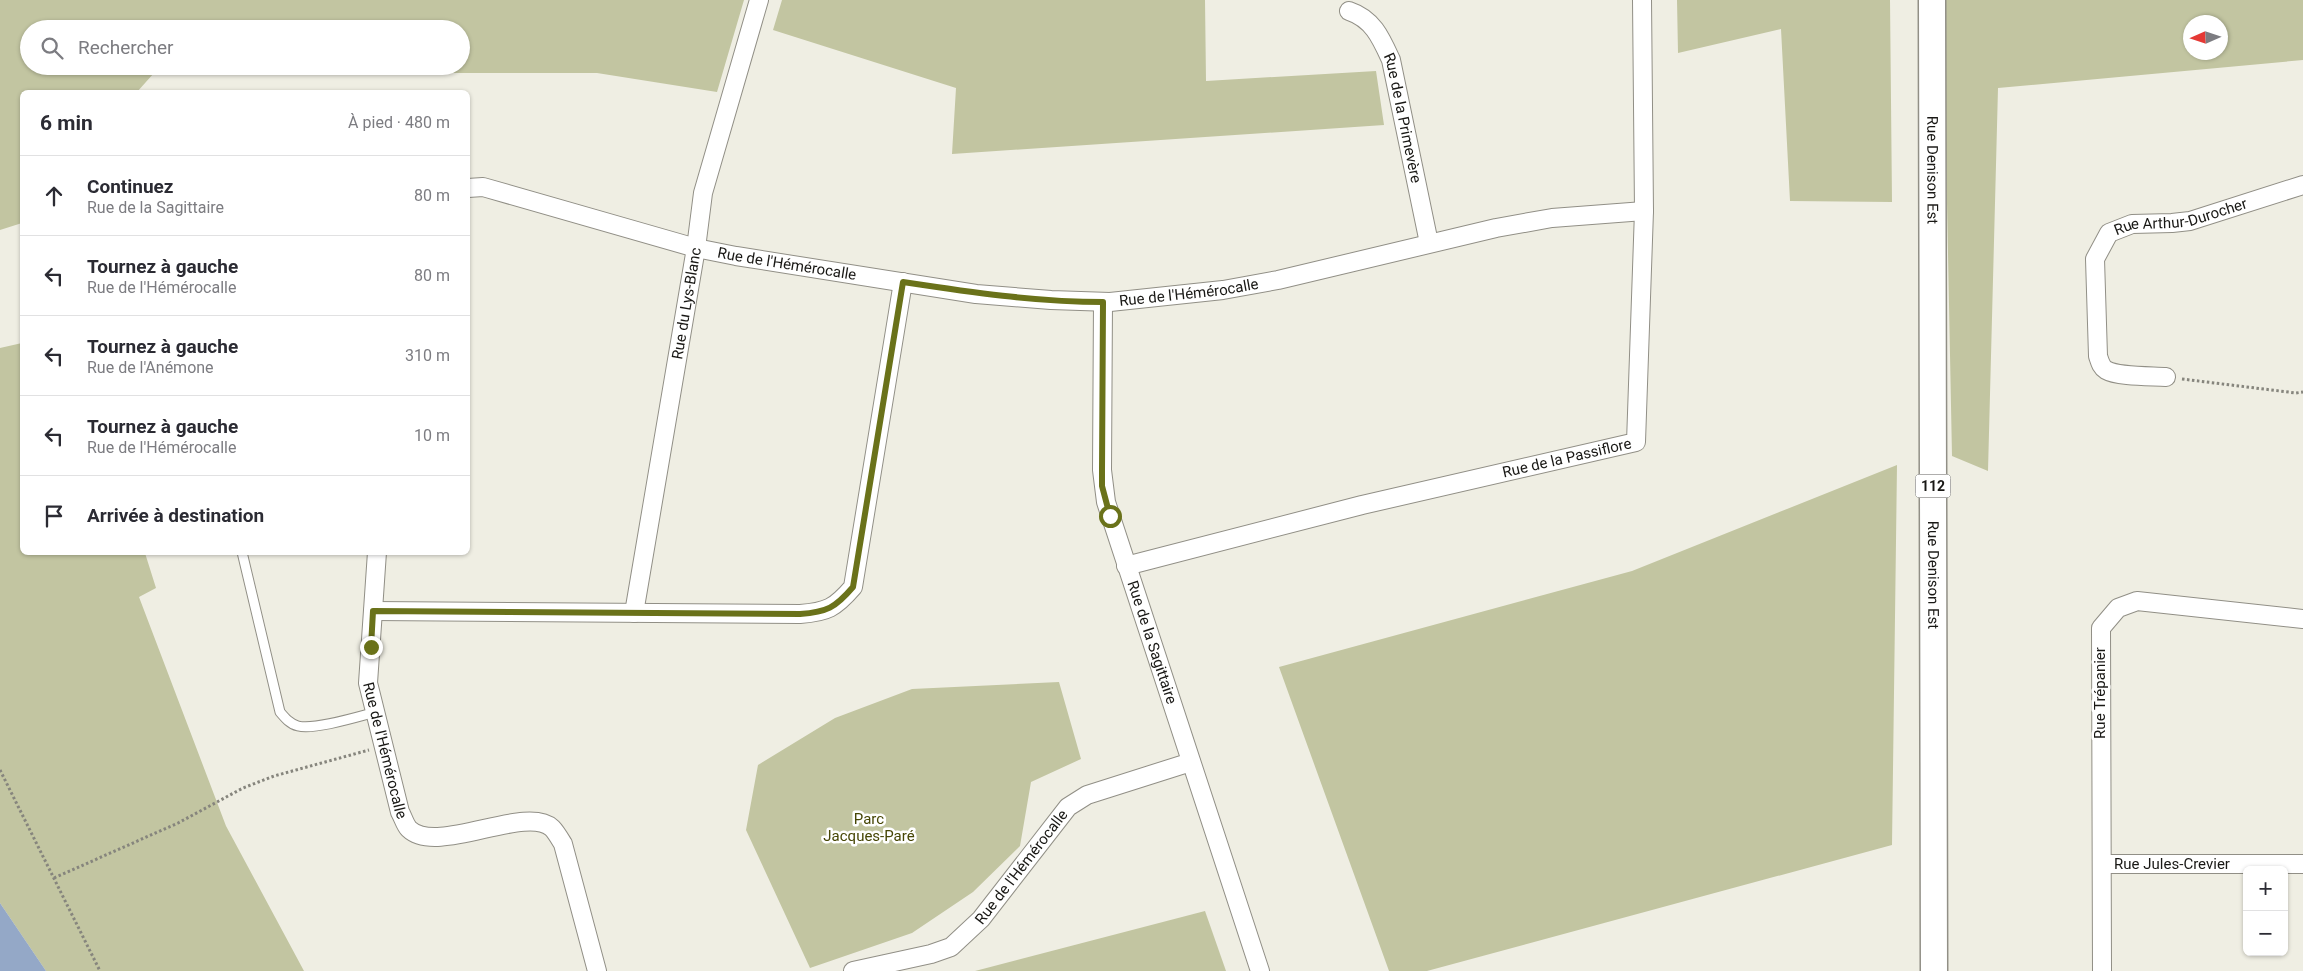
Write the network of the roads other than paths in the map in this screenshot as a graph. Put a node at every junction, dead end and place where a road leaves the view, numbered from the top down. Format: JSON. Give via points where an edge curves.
{"nodes":[{"id":1,"x":759,"y":0,"type":"edge"},
{"id":2,"x":1642,"y":0,"type":"edge"},
{"id":3,"x":1932,"y":0,"type":"edge"},
{"id":4,"x":1349,"y":11,"type":"dead end"},
{"id":5,"x":2303,"y":185,"type":"edge"},
{"id":6,"x":470,"y":188,"type":"edge"},
{"id":7,"x":1644,"y":211,"type":"junction"},
{"id":8,"x":1429,"y":243,"type":"junction"},
{"id":9,"x":696,"y":248,"type":"junction"},
{"id":10,"x":903,"y":282,"type":"junction"},
{"id":11,"x":1103,"y":302,"type":"junction"},
{"id":12,"x":2166,"y":377,"type":"road end"},
{"id":13,"x":243,"y":555,"type":"edge"},
{"id":14,"x":377,"y":555,"type":"edge"},
{"id":15,"x":1126,"y":566,"type":"junction"},
{"id":16,"x":373,"y":611,"type":"junction"},
{"id":17,"x":634,"y":613,"type":"junction"},
{"id":18,"x":2303,"y":619,"type":"edge"},
{"id":19,"x":376,"y":712,"type":"junction"},
{"id":20,"x":1191,"y":762,"type":"junction"},
{"id":21,"x":2102,"y":864,"type":"junction"},
{"id":22,"x":2303,"y":864,"type":"edge"},
{"id":23,"x":597,"y":971,"type":"edge"},
{"id":24,"x":853,"y":971,"type":"edge"},
{"id":25,"x":1260,"y":971,"type":"edge"},
{"id":26,"x":1934,"y":971,"type":"edge"},
{"id":27,"x":2102,"y":971,"type":"edge"}],
"edges":[{"from":1,"to":9,"type":"street","name":"Rue du Lys-Blanc","via":[[703,193]]},
{"from":2,"to":7,"type":"street","name":"Rue de la Passiflore"},
{"from":3,"to":26,"type":"main road","name":"Rue Denison Est","number":"112"},
{"from":4,"to":8,"type":"street","name":"Rue de la Primevère","via":[[1370,22],[1391,60]]},
{"from":5,"to":12,"type":"street","name":"Rue Arthur-Durocher","via":[[2190,221],[2132,224],[2109,233],[2095,259],[2100,364],[2113,372]]},
{"from":6,"to":9,"type":"street","name":"Rue de l'Hémérocalle","via":[[482,187]]},
{"from":7,"to":8,"type":"street","name":"Rue de l'Hémérocalle","via":[[1552,218]]},
{"from":7,"to":15,"type":"street","name":"Rue de la Passiflore","via":[[1636,442],[1362,505]]},
{"from":8,"to":11,"type":"street","name":"Rue de l'Hémérocalle","via":[[1223,290]]},
{"from":9,"to":10,"type":"street","name":"Rue de l'Hémérocalle"},
{"from":9,"to":17,"type":"street","name":"Rue du Lys-Blanc"},
{"from":10,"to":11,"type":"street","name":"Rue de l'Hémérocalle","via":[[976,294]]},
{"from":10,"to":17,"type":"street","via":[[853,587],[839,603],[822,612]]},
{"from":11,"to":15,"type":"street","name":"Rue de la Sagittaire","via":[[1102,486]]},
{"from":13,"to":19,"type":"lane","via":[[280,712],[288,722],[308,728]]},
{"from":14,"to":16,"type":"street","name":"Rue de l'Hémérocalle"},
{"from":15,"to":20,"type":"street","name":"Rue de la Sagittaire"},
{"from":16,"to":17,"type":"street"},
{"from":16,"to":19,"type":"street","name":"Rue de l'Hémérocalle","via":[[368,682]]},
{"from":18,"to":21,"type":"street","name":"Rue Trépanier","via":[[2137,601],[2118,608],[2108,617],[2101,628],[2100,640]]},
{"from":19,"to":23,"type":"street","name":"Rue de l'Hémérocalle","via":[[400,812],[409,829],[423,836],[443,836],[533,821],[551,827],[563,844]]},
{"from":20,"to":24,"type":"street","name":"Rue de l'Hémérocalle","via":[[1088,795],[1068,807],[981,919],[951,947]]},
{"from":20,"to":25,"type":"street","name":"Rue de la Sagittaire"},
{"from":21,"to":22,"type":"street","name":"Rue Jules-Crevier"},
{"from":21,"to":27,"type":"street","name":"Rue Trépanier"}]}
